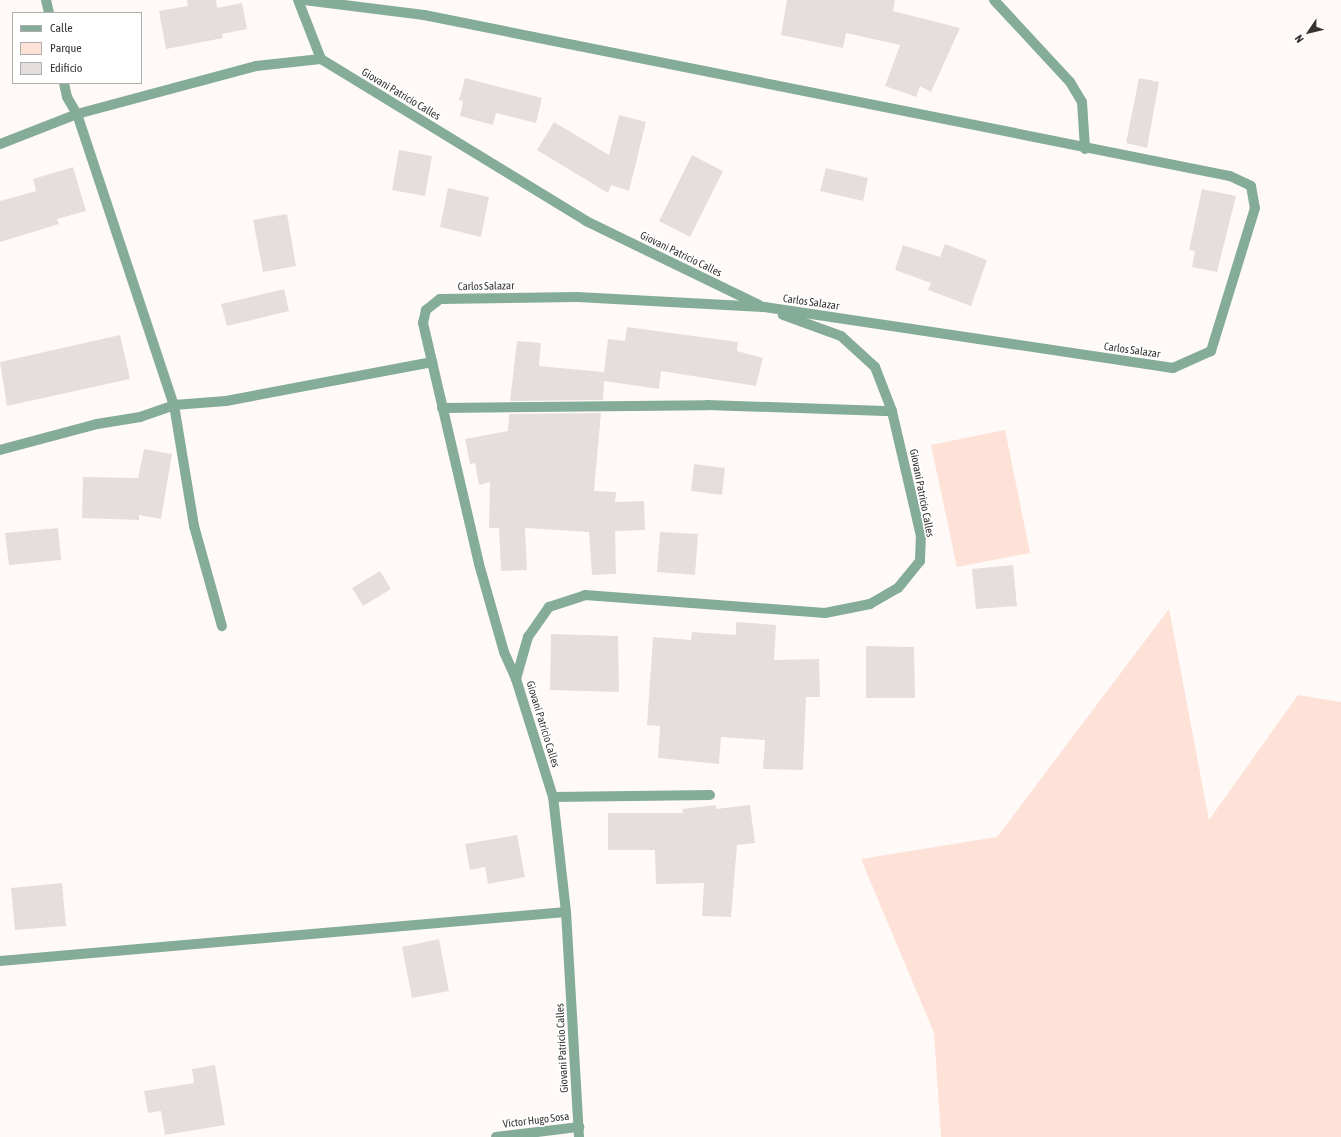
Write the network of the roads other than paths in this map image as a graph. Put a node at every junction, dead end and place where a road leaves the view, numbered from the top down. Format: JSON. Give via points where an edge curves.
{"nodes":[{"id":1,"x":46,"y":0,"type":"edge"},
{"id":2,"x":298,"y":0,"type":"edge"},
{"id":3,"x":304,"y":0,"type":"edge"},
{"id":4,"x":994,"y":0,"type":"edge"},
{"id":5,"x":49,"y":12,"type":"edge"},
{"id":6,"x":321,"y":59,"type":"junction"},
{"id":7,"x":64,"y":84,"type":"edge"},
{"id":8,"x":77,"y":114,"type":"junction"},
{"id":9,"x":0,"y":144,"type":"edge"},
{"id":10,"x":1085,"y":149,"type":"junction"},
{"id":11,"x":763,"y":307,"type":"junction"},
{"id":12,"x":432,"y":362,"type":"junction"},
{"id":13,"x":174,"y":405,"type":"junction"},
{"id":14,"x":442,"y":408,"type":"junction"},
{"id":15,"x":892,"y":411,"type":"junction"},
{"id":16,"x":0,"y":450,"type":"edge"},
{"id":17,"x":222,"y":626,"type":"dead end"},
{"id":18,"x":516,"y":679,"type":"junction"},
{"id":19,"x":710,"y":795,"type":"dead end"},
{"id":20,"x":553,"y":797,"type":"junction"},
{"id":21,"x":566,"y":912,"type":"junction"},
{"id":22,"x":0,"y":961,"type":"edge"},
{"id":23,"x":579,"y":1132,"type":"edge"},
{"id":24,"x":496,"y":1137,"type":"edge"}],
"edges":[{"from":1,"to":5,"type":"street"},
{"from":2,"to":6,"type":"street"},
{"from":3,"to":10,"type":"street","via":[[424,15]]},
{"from":4,"to":10,"type":"street","via":[[1070,82],[1082,102]]},
{"from":6,"to":8,"type":"street","via":[[256,66]]},
{"from":6,"to":11,"type":"street","name":"Giovani Patricio Calles","via":[[586,221]]},
{"from":7,"to":8,"type":"street","via":[[67,97]]},
{"from":8,"to":9,"type":"street"},
{"from":8,"to":13,"type":"street"},
{"from":10,"to":11,"type":"street","name":"Carlos Salazar","via":[[1230,176],[1251,186],[1255,208],[1211,351],[1193,362],[1173,368]]},
{"from":11,"to":12,"type":"street","name":"Carlos Salazar","via":[[577,297],[440,299],[426,310],[423,323]]},
{"from":11,"to":15,"type":"street","name":"Giovani Patricio Calles","via":[[841,336],[875,367]]},
{"from":12,"to":13,"type":"street","via":[[226,401]]},
{"from":12,"to":14,"type":"street"},
{"from":13,"to":16,"type":"street","via":[[140,417],[97,424]]},
{"from":13,"to":17,"type":"street","via":[[194,526]]},
{"from":14,"to":15,"type":"street","via":[[707,405]]},
{"from":14,"to":18,"type":"street","via":[[479,564],[504,652]]},
{"from":15,"to":18,"type":"street","name":"Giovani Patricio Calles","via":[[921,536],[920,561],[898,588],[870,604],[825,613],[585,595],[549,607],[528,636]]},
{"from":18,"to":20,"type":"street","name":"Giovani Patricio Calles"},
{"from":19,"to":20,"type":"street"},
{"from":20,"to":21,"type":"street","name":"Giovani Patricio Calles"},
{"from":21,"to":22,"type":"street"},
{"from":21,"to":23,"type":"street","name":"Giovani Patricio Calles"},
{"from":23,"to":24,"type":"street","name":"Victor Hugo Sosa"}]}
